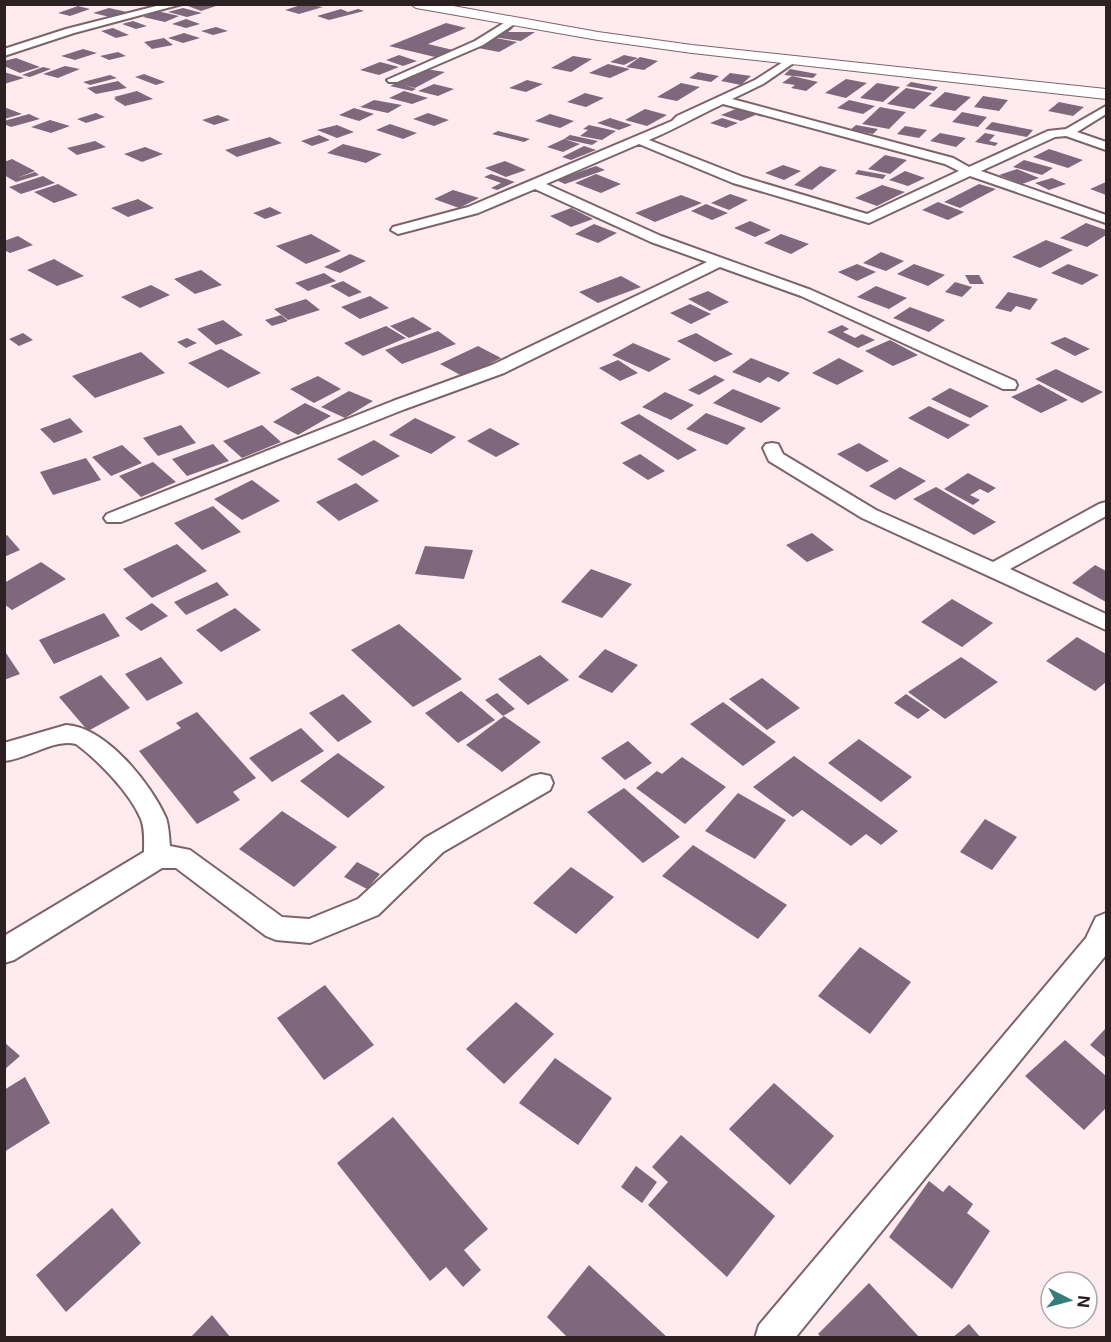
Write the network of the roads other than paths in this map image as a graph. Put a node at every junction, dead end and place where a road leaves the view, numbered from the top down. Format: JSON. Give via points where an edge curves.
{"nodes":[{"id":1,"x":178,"y":4,"type":"edge"},
{"id":2,"x":416,"y":4,"type":"edge"},
{"id":3,"x":512,"y":21,"type":"junction"},
{"id":4,"x":4,"y":53,"type":"edge"},
{"id":5,"x":791,"y":60,"type":"junction"},
{"id":6,"x":393,"y":80,"type":"dead end"},
{"id":7,"x":1107,"y":94,"type":"edge"},
{"id":8,"x":722,"y":100,"type":"junction"},
{"id":9,"x":1107,"y":109,"type":"edge"},
{"id":10,"x":1068,"y":132,"type":"junction"},
{"id":11,"x":639,"y":140,"type":"junction"},
{"id":12,"x":1107,"y":146,"type":"edge"},
{"id":13,"x":969,"y":171,"type":"junction"},
{"id":14,"x":533,"y":183,"type":"junction"},
{"id":15,"x":1107,"y":219,"type":"edge"},
{"id":16,"x":398,"y":230,"type":"dead end"},
{"id":17,"x":719,"y":262,"type":"junction"},
{"id":18,"x":1009,"y":385,"type":"dead end"},
{"id":19,"x":772,"y":448,"type":"dead end"},
{"id":20,"x":1107,"y":508,"type":"edge"},
{"id":21,"x":114,"y":518,"type":"dead end"},
{"id":22,"x":993,"y":570,"type":"junction"},
{"id":23,"x":1107,"y":623,"type":"edge"},
{"id":24,"x":4,"y":752,"type":"edge"},
{"id":25,"x":541,"y":783,"type":"dead end"},
{"id":26,"x":157,"y":857,"type":"junction"},
{"id":27,"x":1107,"y":925,"type":"edge"},
{"id":28,"x":4,"y":951,"type":"edge"},
{"id":29,"x":772,"y":1338,"type":"edge"}],
"edges":[{"from":1,"to":4,"type":"street","via":[[70,31]]},
{"from":2,"to":3,"type":"main road"},
{"from":3,"to":5,"type":"main road"},
{"from":3,"to":6,"type":"street","via":[[478,43]]},
{"from":5,"to":7,"type":"main road"},
{"from":5,"to":8,"type":"street"},
{"from":8,"to":11,"type":"street"},
{"from":8,"to":13,"type":"street","via":[[949,161]]},
{"from":9,"to":10,"type":"street"},
{"from":10,"to":12,"type":"street"},
{"from":10,"to":13,"type":"street","via":[[1052,134]]},
{"from":11,"to":13,"type":"street","via":[[738,180],[869,219]]},
{"from":11,"to":14,"type":"street"},
{"from":13,"to":15,"type":"street"},
{"from":14,"to":16,"type":"street","via":[[455,216]]},
{"from":14,"to":17,"type":"street","via":[[656,239]]},
{"from":17,"to":18,"type":"street","via":[[806,293]]},
{"from":17,"to":21,"type":"street","via":[[498,369]]},
{"from":19,"to":22,"type":"street","via":[[775,457],[869,514]]},
{"from":20,"to":22,"type":"street"},
{"from":22,"to":23,"type":"street"},
{"from":24,"to":26,"type":"street","via":[[17,752],[42,740],[74,733],[89,740],[130,784],[153,817]]},
{"from":25,"to":26,"type":"street","via":[[434,844],[368,906],[310,931],[276,928],[181,856]]},
{"from":26,"to":28,"type":"street"},
{"from":27,"to":29,"type":"street","via":[[1097,946]]}]}
